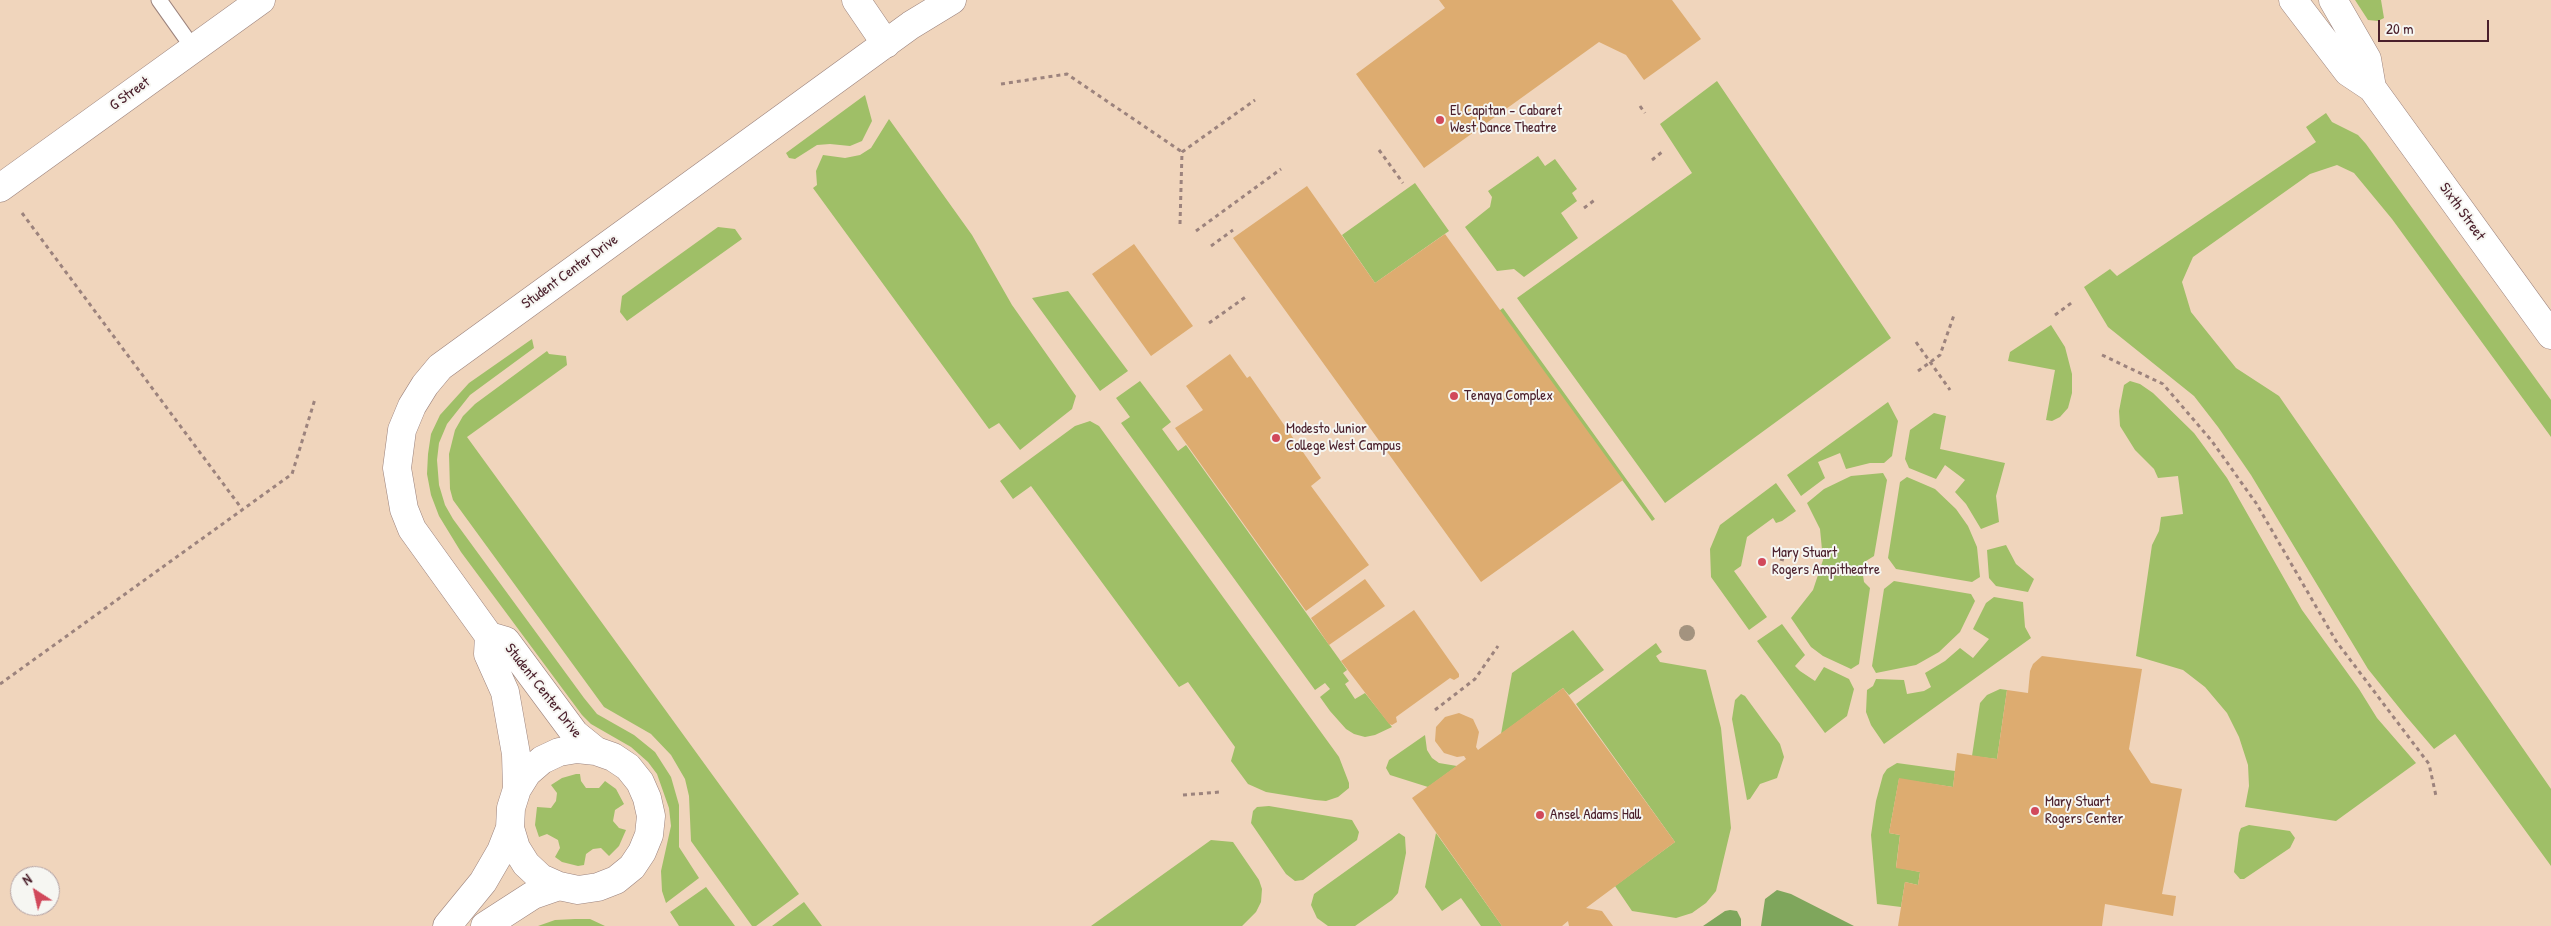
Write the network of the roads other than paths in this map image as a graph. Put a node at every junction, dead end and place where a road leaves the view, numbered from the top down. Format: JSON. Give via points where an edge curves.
{"nodes":[{"id":1,"x":160,"y":0,"type":"edge"},
{"id":2,"x":261,"y":0,"type":"edge"},
{"id":3,"x":856,"y":0,"type":"edge"},
{"id":4,"x":952,"y":0,"type":"edge"},
{"id":5,"x":2293,"y":0,"type":"edge"},
{"id":6,"x":2333,"y":0,"type":"edge"},
{"id":7,"x":886,"y":44,"type":"junction"},
{"id":8,"x":193,"y":48,"type":"junction"},
{"id":9,"x":2372,"y":88,"type":"junction"},
{"id":10,"x":1,"y":187,"type":"edge"},
{"id":11,"x":2551,"y":335,"type":"edge"},
{"id":12,"x":489,"y":636,"type":"junction"},
{"id":13,"x":596,"y":751,"type":"junction"},
{"id":14,"x":516,"y":789,"type":"junction"},
{"id":15,"x":510,"y":828,"type":"junction"},
{"id":16,"x":558,"y":886,"type":"junction"},
{"id":17,"x":446,"y":926,"type":"edge"},
{"id":18,"x":485,"y":926,"type":"edge"}],
"edges":[{"from":1,"to":8,"type":"lane"},
{"from":2,"to":8,"type":"street","name":"G Street"},
{"from":3,"to":7,"type":"street"},
{"from":4,"to":7,"type":"street","name":"Student Center Drive","via":[[920,18]]},
{"from":5,"to":9,"type":"street","name":"Sixth Street","via":[[2348,72]]},
{"from":6,"to":9,"type":"street","name":"Sixth Street","via":[[2367,59]]},
{"from":7,"to":12,"type":"street","name":"Student Center Drive","via":[[440,367],[425,385],[407,416],[398,448],[397,468],[404,509],[424,549]]},
{"from":8,"to":10,"type":"street","name":"G Street"},
{"from":9,"to":11,"type":"street","name":"Sixth Street"},
{"from":12,"to":13,"type":"street","name":"Student Center Drive","via":[[506,641],[575,734]]},
{"from":12,"to":14,"type":"street","name":"Student Center Drive","via":[[488,654],[501,680],[512,719]]},
{"from":13,"to":14,"type":"street","via":[[577,749],[559,752],[542,760]]},
{"from":13,"to":16,"type":"street","via":[[613,756],[640,782],[647,798],[649,835],[632,867],[616,880],[578,890]]},
{"from":14,"to":15,"type":"street"},
{"from":15,"to":16,"type":"street","via":[[516,848],[526,864],[541,878]]},
{"from":15,"to":17,"type":"street","via":[[483,882]]},
{"from":16,"to":18,"type":"street","via":[[534,895]]}]}
